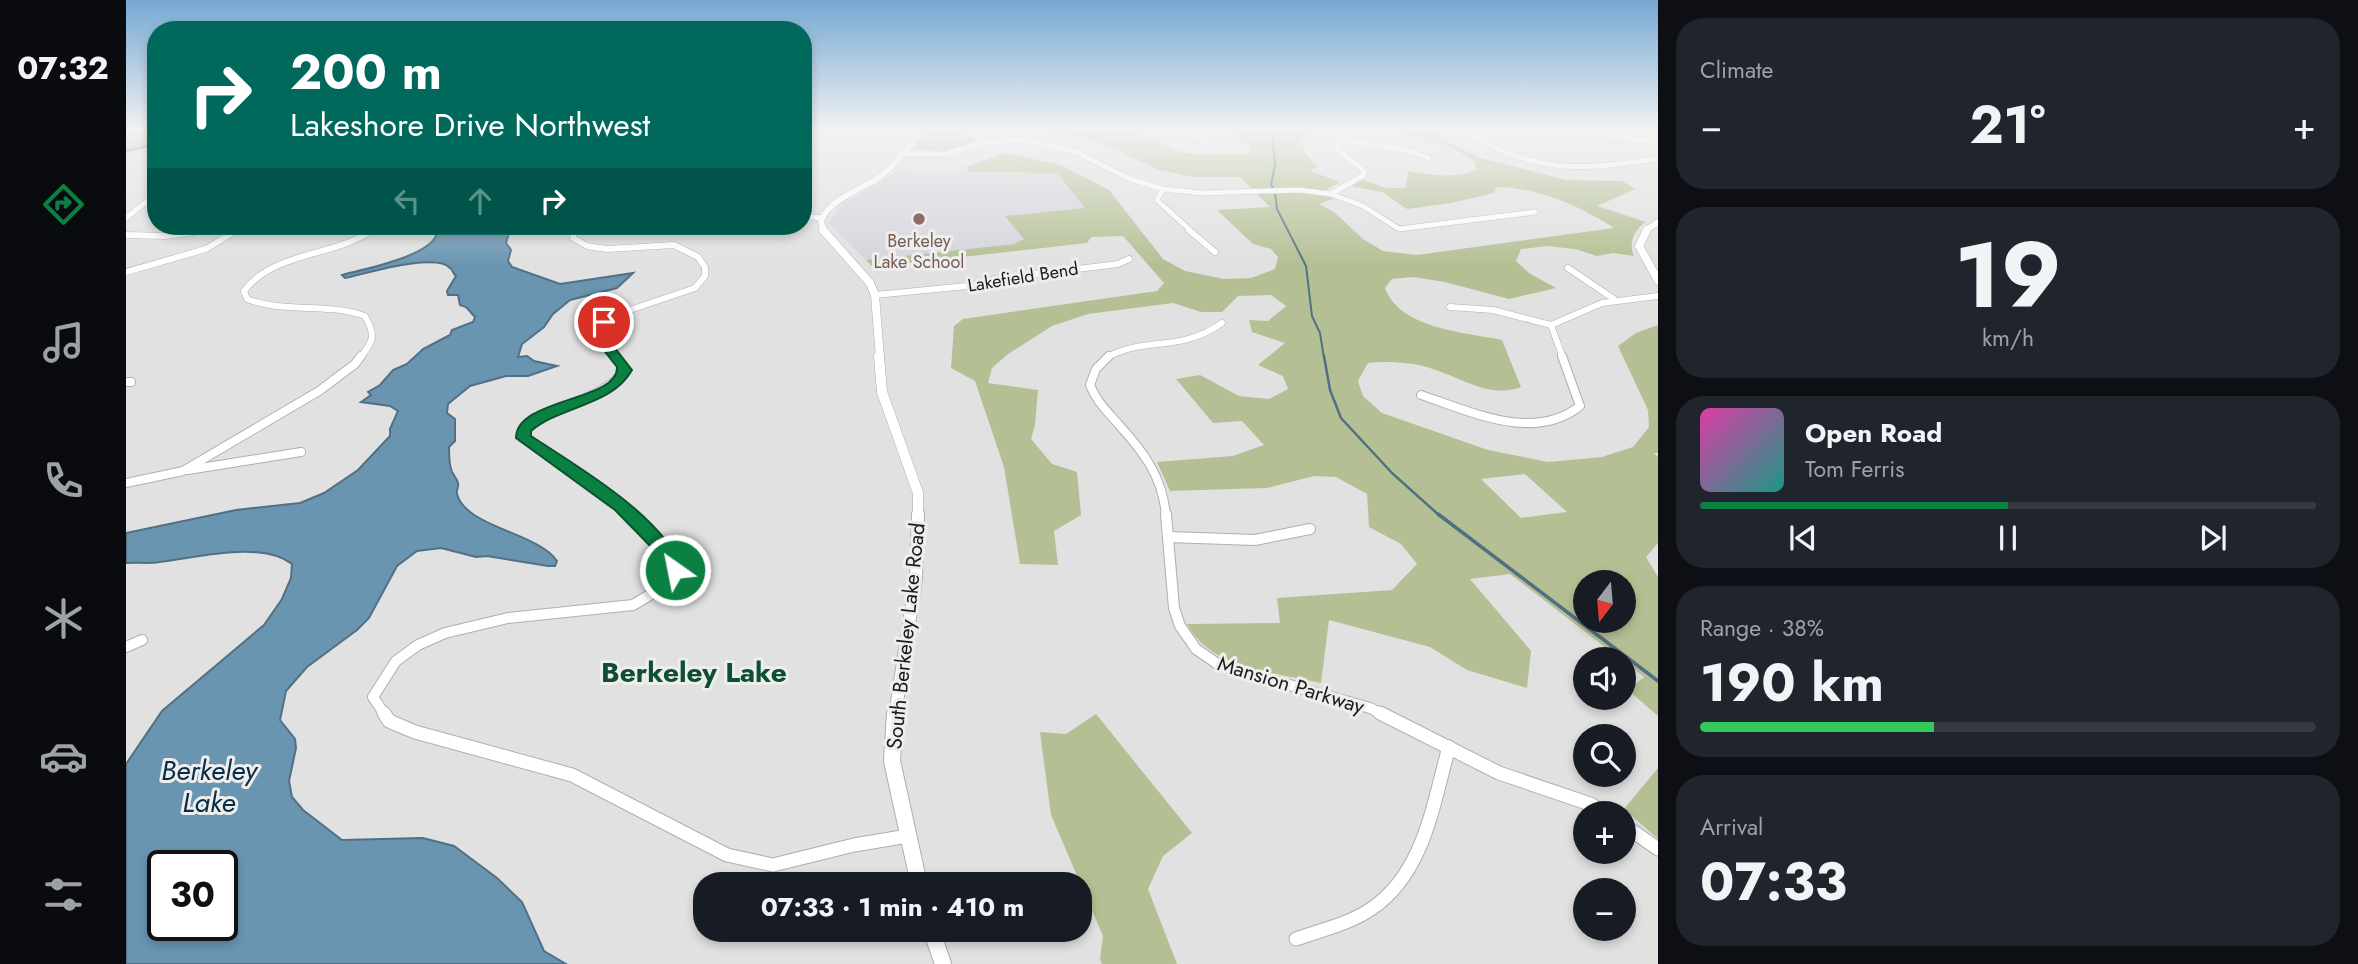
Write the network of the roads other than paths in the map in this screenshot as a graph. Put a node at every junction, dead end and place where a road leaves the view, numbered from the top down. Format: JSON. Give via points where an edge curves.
{"nodes":[{"id":1,"x":884,"y":175,"type":"edge"},
{"id":2,"x":1124,"y":175,"type":"edge"},
{"id":3,"x":1364,"y":175,"type":"edge"},
{"id":4,"x":1163,"y":190,"type":"junction"},
{"id":5,"x":1331,"y":194,"type":"junction"},
{"id":6,"x":147,"y":201,"type":"edge"},
{"id":7,"x":1535,"y":212,"type":"dead end"},
{"id":8,"x":812,"y":217,"type":"edge"},
{"id":9,"x":126,"y":218,"type":"edge"},
{"id":10,"x":822,"y":218,"type":"junction"},
{"id":11,"x":1658,"y":222,"type":"edge"},
{"id":12,"x":126,"y":235,"type":"edge"},
{"id":13,"x":173,"y":235,"type":"edge"},
{"id":14,"x":231,"y":235,"type":"edge"},
{"id":15,"x":365,"y":235,"type":"edge"},
{"id":16,"x":573,"y":235,"type":"edge"},
{"id":17,"x":1215,"y":252,"type":"dead end"},
{"id":18,"x":1129,"y":259,"type":"dead end"},
{"id":19,"x":1568,"y":268,"type":"dead end"},
{"id":20,"x":126,"y":272,"type":"edge"},
{"id":21,"x":1658,"y":280,"type":"edge"},
{"id":22,"x":875,"y":295,"type":"junction"},
{"id":23,"x":1658,"y":296,"type":"edge"},
{"id":24,"x":1614,"y":299,"type":"junction"},
{"id":25,"x":1450,"y":307,"type":"dead end"},
{"id":26,"x":1222,"y":323,"type":"dead end"},
{"id":27,"x":1550,"y":325,"type":"junction"},
{"id":28,"x":1421,"y":395,"type":"dead end"},
{"id":29,"x":301,"y":452,"type":"dead end"},
{"id":30,"x":183,"y":471,"type":"junction"},
{"id":31,"x":126,"y":483,"type":"edge"},
{"id":32,"x":1310,"y":529,"type":"dead end"},
{"id":33,"x":1168,"y":537,"type":"junction"},
{"id":34,"x":142,"y":640,"type":"dead end"},
{"id":35,"x":126,"y":647,"type":"edge"},
{"id":36,"x":1450,"y":747,"type":"junction"},
{"id":37,"x":1580,"y":801,"type":"edge"},
{"id":38,"x":1636,"y":833,"type":"edge"},
{"id":39,"x":908,"y":836,"type":"junction"},
{"id":40,"x":1658,"y":849,"type":"edge"},
{"id":41,"x":916,"y":872,"type":"edge"},
{"id":42,"x":1296,"y":939,"type":"dead end"},
{"id":43,"x":935,"y":942,"type":"edge"},
{"id":44,"x":943,"y":964,"type":"edge"}],
"edges":[{"from":1,"to":10,"type":"street","via":[[836,203]]},
{"from":2,"to":4,"type":"street"},
{"from":3,"to":5,"type":"street"},
{"from":4,"to":5,"type":"street"},
{"from":4,"to":17,"type":"street","via":[[1157,196],[1162,206]]},
{"from":5,"to":7,"type":"street","via":[[1357,203],[1399,229]]},
{"from":6,"to":9,"type":"street"},
{"from":8,"to":10,"type":"street"},
{"from":10,"to":22,"type":"street","name":"South Berkeley Lake Road","via":[[824,230],[866,274]]},
{"from":11,"to":21,"type":"street","via":[[1644,232],[1639,246]]},
{"from":12,"to":13,"type":"street"},
{"from":14,"to":20,"type":"street","via":[[206,249]]},
{"from":15,"to":30,"type":"street","via":[[343,248],[273,267],[244,291],[247,299],[263,307],[359,313],[373,331],[371,343],[355,363],[318,391]]},
{"from":16,"to":39,"type":"street","via":[[581,244],[594,248],[656,243],[684,247],[702,260],[707,270],[705,280],[695,288],[609,317],[600,331],[625,370],[621,376],[610,387],[540,416],[523,430],[523,438],[587,480],[668,553],[675,570],[672,577],[633,604],[479,621],[427,641],[396,661],[373,697],[389,721],[572,775],[727,855],[773,865]]},
{"from":18,"to":22,"type":"street","name":"Lakefield Bend","via":[[967,286]]},
{"from":19,"to":24,"type":"street"},
{"from":22,"to":39,"type":"street","name":"South Berkeley Lake Road","via":[[881,391],[918,493],[916,578],[896,697],[892,761]]},
{"from":23,"to":24,"type":"street"},
{"from":24,"to":27,"type":"street","via":[[1582,308]]},
{"from":25,"to":27,"type":"street","via":[[1493,310]]},
{"from":26,"to":33,"type":"street","name":"Mansion Parkway","via":[[1189,341],[1114,352],[1093,372],[1092,393],[1158,479]]},
{"from":27,"to":28,"type":"street","via":[[1577,393],[1580,407],[1572,414],[1506,423]]},
{"from":29,"to":30,"type":"street"},
{"from":30,"to":31,"type":"street"},
{"from":32,"to":33,"type":"street","via":[[1255,540]]},
{"from":33,"to":36,"type":"street","name":"Mansion Parkway","via":[[1177,620],[1201,654],[1236,672],[1370,708]]},
{"from":34,"to":35,"type":"street"},
{"from":36,"to":37,"type":"street","name":"Mansion Parkway","via":[[1499,773]]},
{"from":36,"to":42,"type":"street","via":[[1411,869],[1372,909]]},
{"from":38,"to":40,"type":"street"},
{"from":39,"to":41,"type":"street","name":"South Berkeley Lake Road"},
{"from":43,"to":44,"type":"street"}]}
